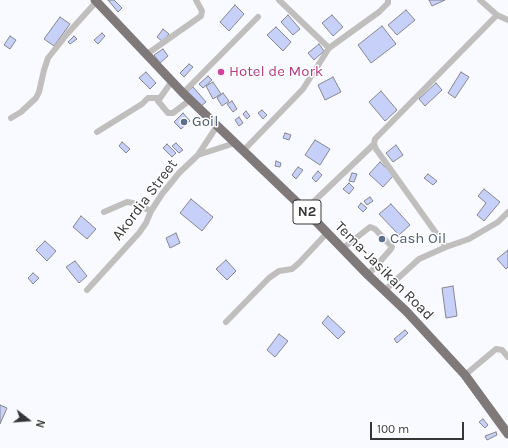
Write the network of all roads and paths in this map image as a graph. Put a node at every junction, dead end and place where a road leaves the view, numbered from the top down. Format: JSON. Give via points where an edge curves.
{"nodes":[{"id":1,"x":196,"y":0,"type":"edge"},
{"id":2,"x":279,"y":0,"type":"edge"},
{"id":3,"x":388,"y":0,"type":"edge"},
{"id":4,"x":480,"y":0,"type":"edge"},
{"id":5,"x":96,"y":1,"type":"edge"},
{"id":6,"x":497,"y":15,"type":"junction"},
{"id":7,"x":258,"y":17,"type":"dead end"},
{"id":8,"x":508,"y":20,"type":"edge"},
{"id":9,"x":329,"y":48,"type":"junction"},
{"id":10,"x":147,"y":54,"type":"junction"},
{"id":11,"x":172,"y":82,"type":"junction"},
{"id":12,"x":183,"y":93,"type":"junction"},
{"id":13,"x":159,"y":98,"type":"junction"},
{"id":14,"x":190,"y":100,"type":"junction"},
{"id":15,"x":11,"y":118,"type":"dead end"},
{"id":16,"x":217,"y":126,"type":"junction"},
{"id":17,"x":97,"y":132,"type":"dead end"},
{"id":18,"x":235,"y":143,"type":"junction"},
{"id":19,"x":374,"y":144,"type":"junction"},
{"id":20,"x":243,"y":151,"type":"junction"},
{"id":21,"x":198,"y":155,"type":"junction"},
{"id":22,"x":305,"y":210,"type":"junction"},
{"id":23,"x":151,"y":211,"type":"junction"},
{"id":24,"x":104,"y":212,"type":"dead end"},
{"id":25,"x":508,"y":212,"type":"edge"},
{"id":26,"x":327,"y":233,"type":"junction"},
{"id":27,"x":446,"y":247,"type":"junction"},
{"id":28,"x":342,"y":249,"type":"junction"},
{"id":29,"x":368,"y":275,"type":"junction"},
{"id":30,"x":87,"y":290,"type":"dead end"},
{"id":31,"x":384,"y":291,"type":"junction"},
{"id":32,"x":226,"y":322,"type":"dead end"},
{"id":33,"x":508,"y":357,"type":"edge"},
{"id":34,"x":465,"y":376,"type":"junction"},
{"id":35,"x":508,"y":434,"type":"edge"}],
"edges":[{"from":1,"to":10,"type":"street","via":[[202,16]]},
{"from":2,"to":9,"type":"street"},
{"from":3,"to":9,"type":"street","via":[[379,12]]},
{"from":4,"to":6,"type":"street"},
{"from":5,"to":10,"type":"highway","name":"Tema-Jasikan Road","number":"N2"},
{"from":5,"to":15,"type":"street","via":[[48,58],[36,98]]},
{"from":6,"to":8,"type":"street"},
{"from":6,"to":19,"type":"street","via":[[376,139]]},
{"from":7,"to":12,"type":"street"},
{"from":9,"to":20,"type":"street","via":[[303,89]]},
{"from":10,"to":11,"type":"highway","name":"Tema-Jasikan Road","number":"N2"},
{"from":11,"to":12,"type":"highway","name":"Tema-Jasikan Road","number":"N2"},
{"from":11,"to":13,"type":"street"},
{"from":12,"to":14,"type":"highway","name":"Tema-Jasikan Road","number":"N2"},
{"from":13,"to":14,"type":"street","via":[[158,101],[171,114]]},
{"from":13,"to":17,"type":"street","via":[[148,98]]},
{"from":14,"to":16,"type":"highway","name":"Tema-Jasikan Road","number":"N2"},
{"from":16,"to":18,"type":"highway","name":"Tema-Jasikan Road","number":"N2"},
{"from":16,"to":21,"type":"street"},
{"from":18,"to":20,"type":"highway","name":"Tema-Jasikan Road","number":"N2"},
{"from":18,"to":21,"type":"street","name":"Akordia Street"},
{"from":19,"to":22,"type":"street"},
{"from":19,"to":27,"type":"street"},
{"from":20,"to":22,"type":"highway","name":"Tema-Jasikan Road","number":"N2"},
{"from":21,"to":23,"type":"street","name":"Akordia Street","via":[[179,173]]},
{"from":22,"to":26,"type":"highway","name":"Tema-Jasikan Road","number":"N2"},
{"from":23,"to":24,"type":"street","via":[[127,202]]},
{"from":23,"to":30,"type":"street","name":"Akordia Street","via":[[139,233]]},
{"from":25,"to":27,"type":"street","via":[[498,222],[469,240]]},
{"from":26,"to":28,"type":"highway","name":"Tema-Jasikan Road","number":"N2"},
{"from":26,"to":32,"type":"street","via":[[292,269],[279,271],[269,278]]},
{"from":27,"to":31,"type":"street","via":[[419,259]]},
{"from":28,"to":29,"type":"highway","name":"Tema-Jasikan Road","number":"N2"},
{"from":28,"to":29,"type":"street","via":[[370,227],[375,228],[392,247]]},
{"from":29,"to":31,"type":"highway","name":"Tema-Jasikan Road","number":"N2"},
{"from":31,"to":34,"type":"highway","name":"Tema-Jasikan Road","number":"N2","via":[[407,312]]},
{"from":33,"to":34,"type":"street","via":[[502,350],[496,349]]},
{"from":34,"to":35,"type":"highway","name":"Tema-Jasikan Road","number":"N2"}]}
